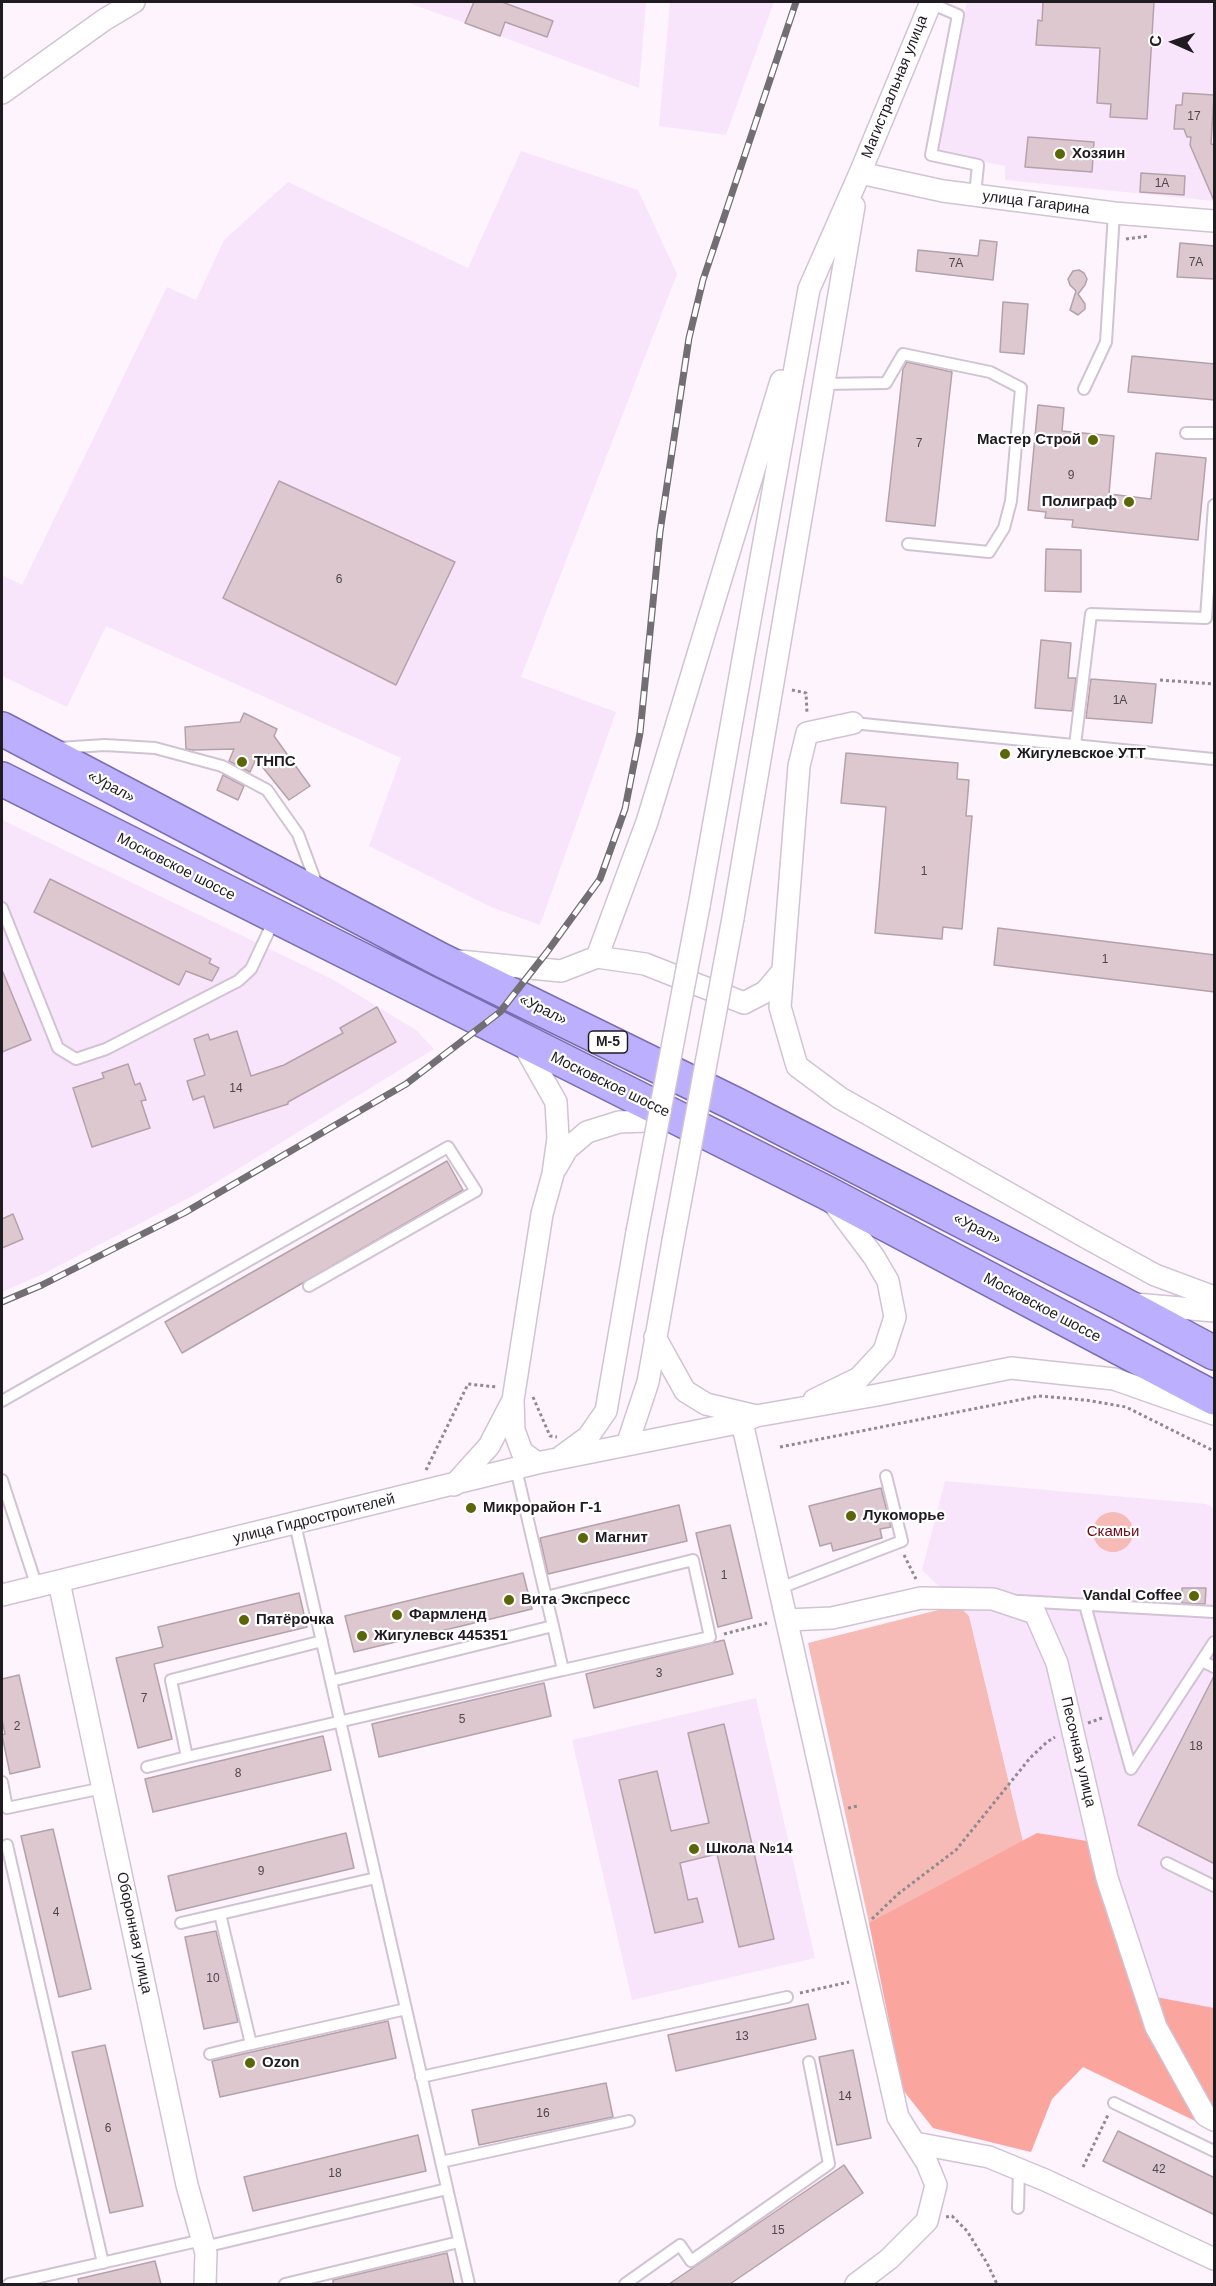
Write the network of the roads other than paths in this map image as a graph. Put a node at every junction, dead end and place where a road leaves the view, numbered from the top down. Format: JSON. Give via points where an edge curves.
{"nodes":[{"id":1,"x":134,"y":2,"type":"edge"},
{"id":2,"x":930,"y":2,"type":"edge"},
{"id":3,"x":2,"y":93,"type":"edge"},
{"id":4,"x":860,"y":173,"type":"junction"},
{"id":5,"x":975,"y":195,"type":"junction"},
{"id":6,"x":1114,"y":213,"type":"junction"},
{"id":7,"x":1215,"y":221,"type":"edge"},
{"id":8,"x":809,"y":289,"type":"junction"},
{"id":9,"x":823,"y":384,"type":"junction"},
{"id":10,"x":1084,"y":389,"type":"dead end"},
{"id":11,"x":1186,"y":433,"type":"dead end"},
{"id":12,"x":1215,"y":433,"type":"edge"},
{"id":13,"x":1215,"y":505,"type":"edge"},
{"id":14,"x":908,"y":544,"type":"dead end"},
{"id":15,"x":853,"y":723,"type":"joint"},
{"id":16,"x":2,"y":729,"type":"edge"},
{"id":17,"x":1075,"y":745,"type":"junction"},
{"id":18,"x":40,"y":750,"type":"junction"},
{"id":19,"x":1213,"y":759,"type":"dead end"},
{"id":20,"x":2,"y":779,"type":"edge"},
{"id":21,"x":322,"y":897,"type":"junction"},
{"id":22,"x":2,"y":908,"type":"edge"},
{"id":23,"x":275,"y":917,"type":"junction"},
{"id":24,"x":597,"y":957,"type":"junction"},
{"id":25,"x":441,"y":960,"type":"junction"},
{"id":26,"x":782,"y":972,"type":"junction"},
{"id":27,"x":522,"y":1041,"type":"junction"},
{"id":28,"x":681,"y":1120,"type":"junction"},
{"id":29,"x":553,"y":1174,"type":"junction"},
{"id":30,"x":827,"y":1193,"type":"junction"},
{"id":31,"x":309,"y":1286,"type":"dead end"},
{"id":32,"x":1215,"y":1298,"type":"edge"},
{"id":33,"x":1119,"y":1302,"type":"junction"},
{"id":34,"x":1215,"y":1311,"type":"edge"},
{"id":35,"x":655,"y":1337,"type":"junction"},
{"id":36,"x":1215,"y":1353,"type":"edge"},
{"id":37,"x":514,"y":1393,"type":"junction"},
{"id":38,"x":1215,"y":1398,"type":"edge"},
{"id":39,"x":2,"y":1401,"type":"edge"},
{"id":40,"x":792,"y":1411,"type":"junction"},
{"id":41,"x":1215,"y":1414,"type":"edge"},
{"id":42,"x":749,"y":1419,"type":"junction"},
{"id":43,"x":627,"y":1445,"type":"junction"},
{"id":44,"x":547,"y":1462,"type":"junction"},
{"id":45,"x":516,"y":1468,"type":"junction"},
{"id":46,"x":886,"y":1476,"type":"dead end"},
{"id":47,"x":2,"y":1480,"type":"edge"},
{"id":48,"x":453,"y":1486,"type":"junction"},
{"id":49,"x":295,"y":1524,"type":"junction"},
{"id":50,"x":59,"y":1581,"type":"junction"},
{"id":51,"x":37,"y":1587,"type":"junction"},
{"id":52,"x":780,"y":1588,"type":"junction"},
{"id":53,"x":2,"y":1595,"type":"edge"},
{"id":54,"x":546,"y":1597,"type":"junction"},
{"id":55,"x":993,"y":1599,"type":"junction"},
{"id":56,"x":1085,"y":1605,"type":"junction"},
{"id":57,"x":1215,"y":1612,"type":"edge"},
{"id":58,"x":787,"y":1619,"type":"junction"},
{"id":59,"x":553,"y":1626,"type":"junction"},
{"id":60,"x":322,"y":1641,"type":"junction"},
{"id":61,"x":1215,"y":1642,"type":"edge"},
{"id":62,"x":1202,"y":1661,"type":"junction"},
{"id":63,"x":1215,"y":1667,"type":"edge"},
{"id":64,"x":563,"y":1670,"type":"junction"},
{"id":65,"x":331,"y":1681,"type":"junction"},
{"id":66,"x":340,"y":1723,"type":"junction"},
{"id":67,"x":186,"y":1757,"type":"junction"},
{"id":68,"x":147,"y":1767,"type":"dead end"},
{"id":69,"x":2,"y":1782,"type":"edge"},
{"id":70,"x":103,"y":1788,"type":"junction"},
{"id":71,"x":7,"y":1845,"type":"dead end"},
{"id":72,"x":1167,"y":1863,"type":"dead end"},
{"id":73,"x":376,"y":1878,"type":"junction"},
{"id":74,"x":1215,"y":1886,"type":"edge"},
{"id":75,"x":220,"y":1914,"type":"junction"},
{"id":76,"x":181,"y":1923,"type":"dead end"},
{"id":77,"x":787,"y":1997,"type":"road end"},
{"id":78,"x":406,"y":2008,"type":"junction"},
{"id":79,"x":251,"y":2044,"type":"junction"},
{"id":80,"x":210,"y":2054,"type":"dead end"},
{"id":81,"x":809,"y":2062,"type":"dead end"},
{"id":82,"x":421,"y":2077,"type":"junction"},
{"id":83,"x":1114,"y":2103,"type":"road end"},
{"id":84,"x":629,"y":2121,"type":"dead end"},
{"id":85,"x":1211,"y":2122,"type":"edge"},
{"id":86,"x":915,"y":2144,"type":"junction"},
{"id":87,"x":1215,"y":2151,"type":"edge"},
{"id":88,"x":441,"y":2162,"type":"junction"},
{"id":89,"x":1018,"y":2169,"type":"junction"},
{"id":90,"x":447,"y":2189,"type":"junction"},
{"id":91,"x":1018,"y":2208,"type":"dead end"},
{"id":92,"x":459,"y":2242,"type":"junction"},
{"id":93,"x":203,"y":2244,"type":"junction"},
{"id":94,"x":1215,"y":2259,"type":"edge"},
{"id":95,"x":103,"y":2263,"type":"junction"},
{"id":96,"x":9,"y":2284,"type":"edge"},
{"id":97,"x":205,"y":2284,"type":"edge"},
{"id":98,"x":285,"y":2284,"type":"edge"},
{"id":99,"x":469,"y":2284,"type":"edge"},
{"id":100,"x":625,"y":2284,"type":"edge"},
{"id":101,"x":856,"y":2284,"type":"edge"}],
"edges":[{"from":1,"to":3,"type":"street"},
{"from":2,"to":4,"type":"street","name":"Магистральная улица"},
{"from":2,"to":5,"type":"lane","via":[[958,15],[931,155],[978,165]]},
{"from":4,"to":5,"type":"street","name":"улица Гагарина"},
{"from":4,"to":8,"type":"street"},
{"from":4,"to":9,"type":"street"},
{"from":5,"to":6,"type":"street","name":"улица Гагарина"},
{"from":6,"to":7,"type":"street","name":"улица Гагарина"},
{"from":6,"to":10,"type":"lane","via":[[1106,342]]},
{"from":8,"to":24,"type":"street","via":[[647,822]]},
{"from":8,"to":44,"type":"street","bridge":true,"via":[[606,1411],[588,1437]]},
{"from":9,"to":14,"type":"lane","via":[[886,383],[903,354],[990,372],[1021,388],[1011,501],[1004,528],[989,552]]},
{"from":9,"to":35,"type":"street","bridge":true,"via":[[733,918]]},
{"from":11,"to":12,"type":"lane"},
{"from":13,"to":17,"type":"lane","via":[[1206,618],[1091,614]]},
{"from":15,"to":17,"type":"lane"},
{"from":15,"to":26,"type":"street","via":[[807,733],[799,766]]},
{"from":16,"to":18,"type":"highway","name":"«Урал»","number":"М-5"},
{"from":17,"to":19,"type":"lane"},
{"from":18,"to":21,"type":"highway","name":"«Урал»","number":"М-5"},
{"from":18,"to":21,"type":"lane","via":[[105,745],[155,748],[222,766],[267,790],[298,834]]},
{"from":20,"to":23,"type":"highway","name":"Московское шоссе","number":"М-5"},
{"from":21,"to":25,"type":"highway","name":"«Урал»","number":"М-5"},
{"from":22,"to":23,"type":"lane","via":[[58,1048],[76,1059],[106,1049],[238,981],[251,969]]},
{"from":23,"to":27,"type":"highway","name":"Московское шоссе","number":"М-5"},
{"from":24,"to":25,"type":"street","via":[[561,970]]},
{"from":24,"to":26,"type":"street","via":[[645,964],[744,1003],[765,992]]},
{"from":25,"to":33,"type":"highway","name":"«Урал»","number":"М-5","via":[[735,1104]]},
{"from":26,"to":32,"type":"street","via":[[780,1007],[797,1066],[840,1098],[1091,1240],[1155,1275]]},
{"from":27,"to":28,"type":"highway","name":"Московское шоссе","number":"М-5"},
{"from":27,"to":29,"type":"street","via":[[556,1101],[558,1138]]},
{"from":28,"to":29,"type":"street","via":[[619,1122],[587,1132],[567,1149]]},
{"from":28,"to":30,"type":"highway","name":"Московское шоссе","number":"М-5"},
{"from":29,"to":37,"type":"street","via":[[542,1214]]},
{"from":30,"to":38,"type":"highway","name":"Московское шоссе","number":"М-5"},
{"from":30,"to":40,"type":"street","via":[[888,1281],[895,1317],[884,1351],[859,1378]]},
{"from":31,"to":39,"type":"lane","via":[[476,1191],[448,1147]]},
{"from":33,"to":34,"type":"street"},
{"from":33,"to":36,"type":"highway","name":"«Урал»","number":"М-5"},
{"from":35,"to":42,"type":"street","via":[[685,1391],[706,1404]]},
{"from":35,"to":43,"type":"street","via":[[648,1382]]},
{"from":37,"to":44,"type":"street","via":[[514,1430],[522,1452]]},
{"from":37,"to":48,"type":"street","via":[[489,1446]]},
{"from":40,"to":41,"type":"street","name":"улица Гидростроителей","via":[[1011,1368],[1114,1379]]},
{"from":40,"to":42,"type":"street","name":"улица Гидростроителей"},
{"from":42,"to":43,"type":"street","name":"улица Гидростроителей"},
{"from":42,"to":52,"type":"street"},
{"from":43,"to":44,"type":"street","name":"улица Гидростроителей"},
{"from":44,"to":45,"type":"street","name":"улица Гидростроителей"},
{"from":45,"to":48,"type":"street","name":"улица Гидростроителей"},
{"from":45,"to":54,"type":"lane"},
{"from":46,"to":52,"type":"lane","via":[[902,1541]]},
{"from":47,"to":51,"type":"lane"},
{"from":48,"to":49,"type":"street","name":"улица Гидростроителей"},
{"from":49,"to":50,"type":"street","name":"улица Гидростроителей"},
{"from":49,"to":60,"type":"lane"},
{"from":50,"to":51,"type":"street","name":"улица Гидростроителей"},
{"from":50,"to":70,"type":"street","name":"Оборонная улица"},
{"from":51,"to":53,"type":"street","name":"улица Гидростроителей"},
{"from":52,"to":58,"type":"street"},
{"from":54,"to":59,"type":"lane"},
{"from":54,"to":64,"type":"lane","via":[[693,1560],[710,1637]]},
{"from":55,"to":56,"type":"lane"},
{"from":55,"to":58,"type":"street","name":"Песочная улица","via":[[921,1598],[832,1618]]},
{"from":55,"to":85,"type":"street","name":"Песочная улица","via":[[1035,1613],[1057,1663],[1107,1878],[1156,2027]]},
{"from":56,"to":57,"type":"lane"},
{"from":56,"to":62,"type":"lane","via":[[1131,1769]]},
{"from":58,"to":86,"type":"street","via":[[898,2117]]},
{"from":59,"to":64,"type":"lane"},
{"from":59,"to":65,"type":"lane"},
{"from":60,"to":65,"type":"lane"},
{"from":60,"to":67,"type":"lane","via":[[171,1680]]},
{"from":61,"to":62,"type":"lane"},
{"from":62,"to":63,"type":"lane"},
{"from":64,"to":66,"type":"lane"},
{"from":65,"to":66,"type":"lane"},
{"from":66,"to":67,"type":"lane"},
{"from":66,"to":73,"type":"lane"},
{"from":67,"to":68,"type":"lane"},
{"from":69,"to":70,"type":"lane","via":[[7,1808]]},
{"from":70,"to":93,"type":"street","name":"Оборонная улица"},
{"from":71,"to":95,"type":"lane"},
{"from":72,"to":74,"type":"lane"},
{"from":73,"to":75,"type":"lane"},
{"from":73,"to":78,"type":"lane"},
{"from":75,"to":76,"type":"lane"},
{"from":75,"to":79,"type":"lane"},
{"from":77,"to":82,"type":"lane"},
{"from":78,"to":79,"type":"lane"},
{"from":78,"to":82,"type":"lane"},
{"from":79,"to":80,"type":"lane"},
{"from":81,"to":100,"type":"lane","via":[[829,2164],[691,2260],[680,2245]]},
{"from":82,"to":88,"type":"lane"},
{"from":83,"to":87,"type":"lane"},
{"from":84,"to":88,"type":"lane"},
{"from":86,"to":89,"type":"street","via":[[989,2157]]},
{"from":86,"to":101,"type":"street","via":[[936,2185],[927,2221],[889,2259]]},
{"from":88,"to":90,"type":"lane"},
{"from":89,"to":91,"type":"lane"},
{"from":89,"to":94,"type":"street"},
{"from":90,"to":92,"type":"lane"},
{"from":90,"to":93,"type":"lane"},
{"from":92,"to":98,"type":"lane"},
{"from":92,"to":99,"type":"lane"},
{"from":93,"to":95,"type":"lane"},
{"from":93,"to":97,"type":"street","name":"Оборонная улица"},
{"from":95,"to":96,"type":"lane"}]}
